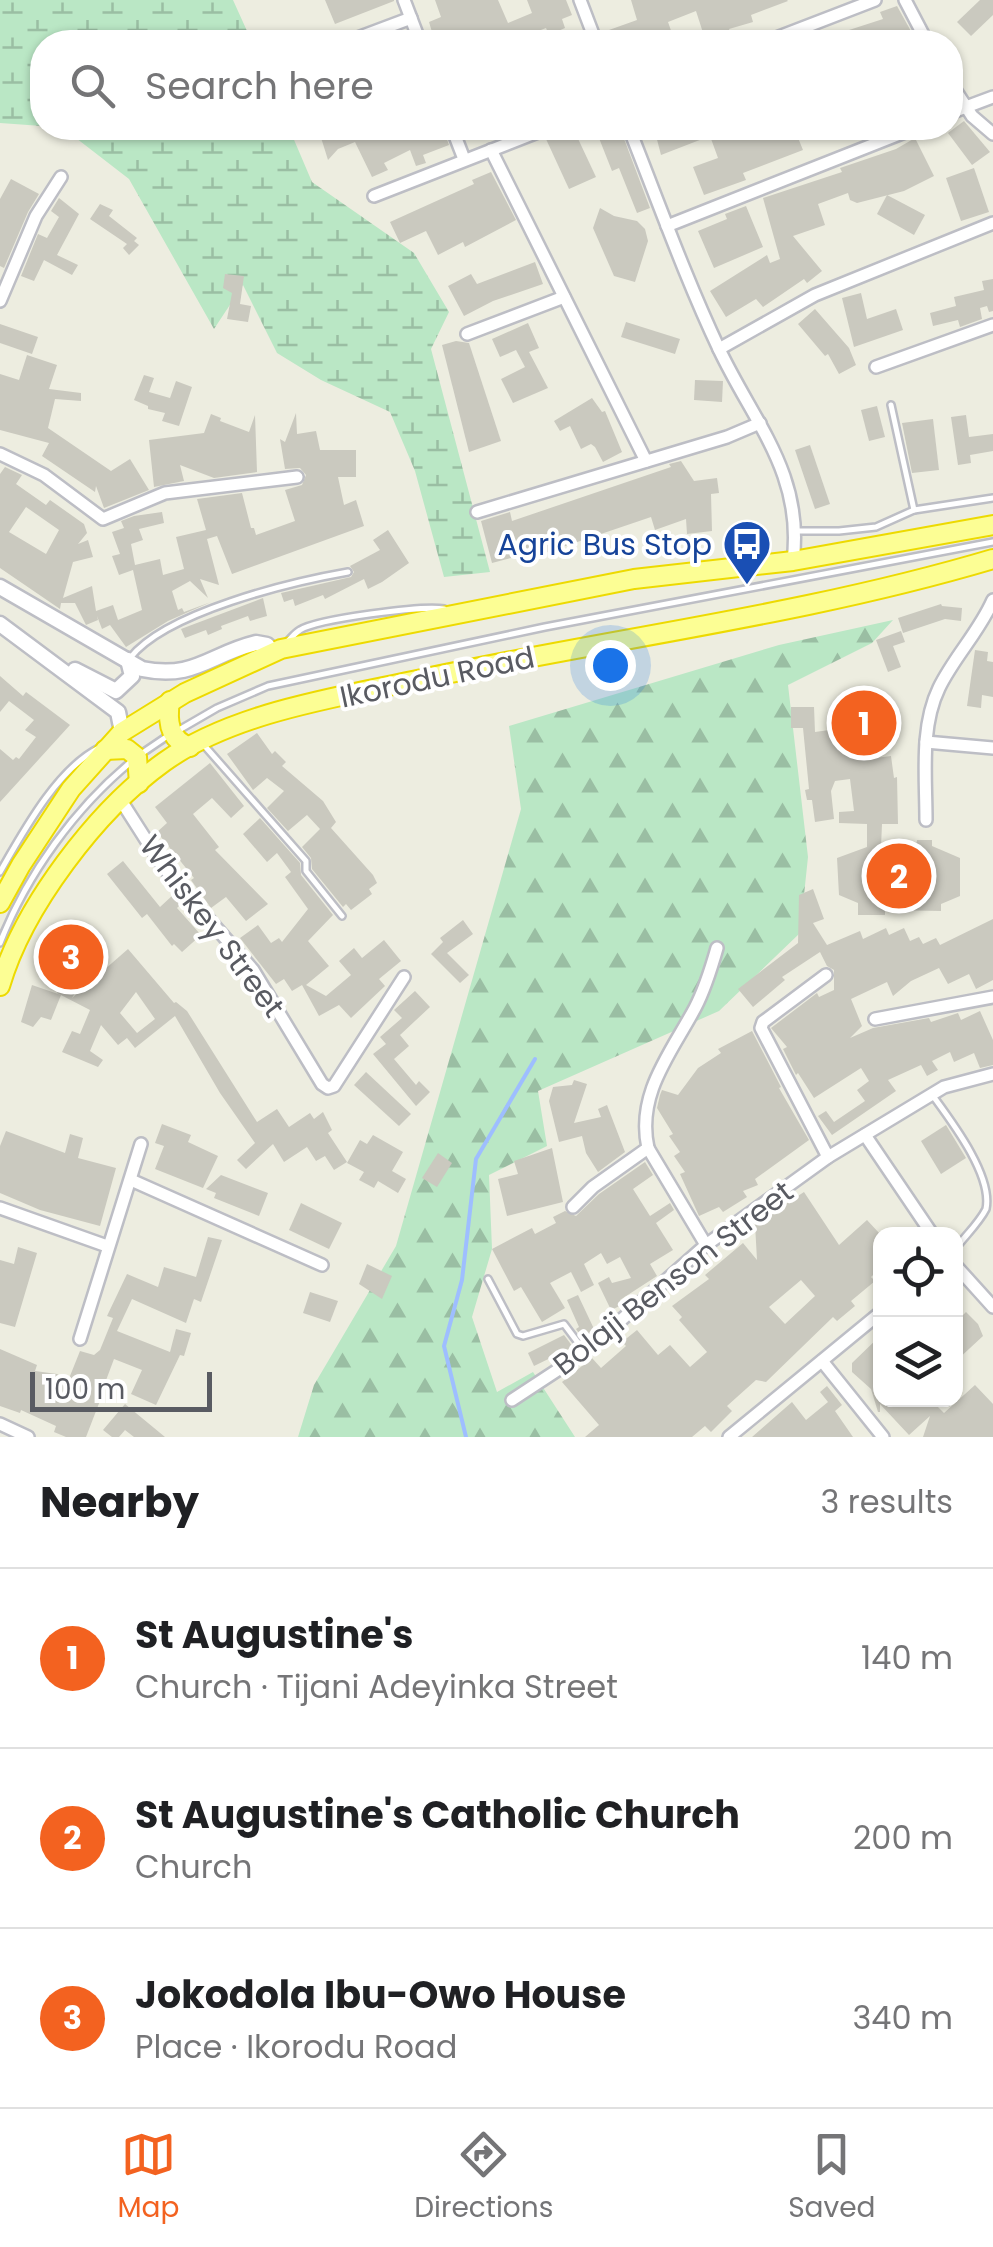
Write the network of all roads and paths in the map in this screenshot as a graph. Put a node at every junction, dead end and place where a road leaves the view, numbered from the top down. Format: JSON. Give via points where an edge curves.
{"nodes":[{"id":1,"x":404,"y":0,"type":"edge"},
{"id":2,"x":580,"y":0,"type":"edge"},
{"id":3,"x":875,"y":0,"type":"edge"},
{"id":4,"x":909,"y":2,"type":"edge"},
{"id":5,"x":411,"y":18,"type":"junction"},
{"id":6,"x":378,"y":30,"type":"edge"},
{"id":7,"x":416,"y":30,"type":"edge"},
{"id":8,"x":591,"y":30,"type":"edge"},
{"id":9,"x":797,"y":30,"type":"edge"},
{"id":10,"x":922,"y":30,"type":"edge"},
{"id":11,"x":993,"y":96,"type":"edge"},
{"id":12,"x":963,"y":102,"type":"edge"},
{"id":13,"x":966,"y":107,"type":"junction"},
{"id":14,"x":963,"y":108,"type":"edge"},
{"id":15,"x":993,"y":134,"type":"edge"},
{"id":16,"x":457,"y":140,"type":"edge"},
{"id":17,"x":517,"y":140,"type":"edge"},
{"id":18,"x":634,"y":140,"type":"edge"},
{"id":19,"x":885,"y":140,"type":"edge"},
{"id":20,"x":492,"y":150,"type":"junction"},
{"id":21,"x":464,"y":159,"type":"junction"},
{"id":22,"x":61,"y":177,"type":"dead end"},
{"id":23,"x":374,"y":196,"type":"dead end"},
{"id":24,"x":993,"y":224,"type":"edge"},
{"id":25,"x":667,"y":226,"type":"junction"},
{"id":26,"x":1,"y":292,"type":"edge"},
{"id":27,"x":564,"y":297,"type":"junction"},
{"id":28,"x":993,"y":325,"type":"edge"},
{"id":29,"x":467,"y":334,"type":"dead end"},
{"id":30,"x":719,"y":350,"type":"junction"},
{"id":31,"x":876,"y":368,"type":"dead end"},
{"id":32,"x":891,"y":405,"type":"dead end"},
{"id":33,"x":760,"y":423,"type":"junction"},
{"id":34,"x":0,"y":454,"type":"edge"},
{"id":35,"x":646,"y":461,"type":"junction"},
{"id":36,"x":297,"y":477,"type":"dead end"},
{"id":37,"x":993,"y":498,"type":"edge"},
{"id":38,"x":914,"y":510,"type":"junction"},
{"id":39,"x":477,"y":512,"type":"dead end"},
{"id":40,"x":993,"y":525,"type":"edge"},
{"id":41,"x":797,"y":531,"type":"junction"},
{"id":42,"x":993,"y":542,"type":"edge"},
{"id":43,"x":993,"y":559,"type":"edge"},
{"id":44,"x":793,"y":561,"type":"junction"},
{"id":45,"x":348,"y":572,"type":"dead end"},
{"id":46,"x":0,"y":587,"type":"edge"},
{"id":47,"x":993,"y":600,"type":"edge"},
{"id":48,"x":0,"y":624,"type":"edge"},
{"id":49,"x":18,"y":637,"type":"junction"},
{"id":50,"x":277,"y":651,"type":"junction"},
{"id":51,"x":128,"y":660,"type":"junction"},
{"id":52,"x":170,"y":701,"type":"junction"},
{"id":53,"x":172,"y":734,"type":"junction"},
{"id":54,"x":114,"y":741,"type":"junction"},
{"id":55,"x":926,"y":742,"type":"junction"},
{"id":56,"x":195,"y":745,"type":"junction"},
{"id":57,"x":993,"y":748,"type":"edge"},
{"id":58,"x":137,"y":757,"type":"junction"},
{"id":59,"x":139,"y":783,"type":"junction"},
{"id":60,"x":120,"y":800,"type":"junction"},
{"id":61,"x":926,"y":820,"type":"dead end"},
{"id":62,"x":0,"y":872,"type":"edge"},
{"id":63,"x":0,"y":903,"type":"edge"},
{"id":64,"x":342,"y":916,"type":"dead end"},
{"id":65,"x":0,"y":942,"type":"edge"},
{"id":66,"x":717,"y":948,"type":"dead end"},
{"id":67,"x":826,"y":975,"type":"dead end"},
{"id":68,"x":404,"y":976,"type":"dead end"},
{"id":69,"x":0,"y":986,"type":"edge"},
{"id":70,"x":993,"y":997,"type":"edge"},
{"id":71,"x":874,"y":1018,"type":"dead end"},
{"id":72,"x":993,"y":1074,"type":"edge"},
{"id":73,"x":931,"y":1094,"type":"junction"},
{"id":74,"x":865,"y":1136,"type":"junction"},
{"id":75,"x":140,"y":1144,"type":"dead end"},
{"id":76,"x":648,"y":1148,"type":"junction"},
{"id":77,"x":828,"y":1158,"type":"junction"},
{"id":78,"x":131,"y":1180,"type":"junction"},
{"id":79,"x":573,"y":1207,"type":"dead end"},
{"id":80,"x":0,"y":1208,"type":"edge"},
{"id":81,"x":927,"y":1227,"type":"edge"},
{"id":82,"x":963,"y":1239,"type":"edge"},
{"id":83,"x":706,"y":1245,"type":"junction"},
{"id":84,"x":107,"y":1246,"type":"junction"},
{"id":85,"x":322,"y":1265,"type":"dead end"},
{"id":86,"x":963,"y":1274,"type":"edge"},
{"id":87,"x":488,"y":1278,"type":"dead end"},
{"id":88,"x":993,"y":1307,"type":"edge"},
{"id":89,"x":875,"y":1317,"type":"edge"},
{"id":90,"x":80,"y":1340,"type":"dead end"},
{"id":91,"x":585,"y":1352,"type":"junction"},
{"id":92,"x":822,"y":1361,"type":"junction"},
{"id":93,"x":512,"y":1400,"type":"dead end"},
{"id":94,"x":0,"y":1424,"type":"edge"},
{"id":95,"x":28,"y":1437,"type":"edge"},
{"id":96,"x":728,"y":1437,"type":"edge"},
{"id":97,"x":883,"y":1437,"type":"edge"}],
"edges":[{"from":1,"to":5,"type":"street"},
{"from":2,"to":8,"type":"street"},
{"from":3,"to":9,"type":"street"},
{"from":4,"to":10,"type":"street"},
{"from":5,"to":6,"type":"street"},
{"from":5,"to":7,"type":"street"},
{"from":11,"to":13,"type":"street"},
{"from":12,"to":13,"type":"street"},
{"from":13,"to":14,"type":"street"},
{"from":13,"to":15,"type":"street"},
{"from":16,"to":21,"type":"street"},
{"from":17,"to":20,"type":"street"},
{"from":18,"to":25,"type":"street"},
{"from":19,"to":25,"type":"street"},
{"from":20,"to":21,"type":"street"},
{"from":20,"to":27,"type":"street"},
{"from":21,"to":23,"type":"street"},
{"from":22,"to":26,"type":"street"},
{"from":24,"to":30,"type":"street","via":[[815,295]]},
{"from":25,"to":30,"type":"street"},
{"from":27,"to":29,"type":"street"},
{"from":27,"to":35,"type":"street"},
{"from":28,"to":31,"type":"street"},
{"from":30,"to":33,"type":"street"},
{"from":32,"to":38,"type":"lane"},
{"from":33,"to":35,"type":"street"},
{"from":33,"to":41,"type":"street","via":[[796,510]]},
{"from":34,"to":36,"type":"street","via":[[44,475],[104,519],[165,493]]},
{"from":35,"to":39,"type":"street"},
{"from":37,"to":38,"type":"lane"},
{"from":38,"to":41,"type":"lane","via":[[876,526]]},
{"from":40,"to":44,"type":"highway","name":"Ikorodu Road"},
{"from":41,"to":44,"type":"street"},
{"from":42,"to":53,"type":"lane","via":[[268,686]]},
{"from":43,"to":56,"type":"highway","name":"Ikorodu Road","via":[[831,603],[351,694],[291,708]]},
{"from":44,"to":50,"type":"highway","name":"Ikorodu Road","via":[[634,578]]},
{"from":45,"to":51,"type":"lane","via":[[182,621]]},
{"from":46,"to":51,"type":"street"},
{"from":47,"to":55,"type":"street","via":[[937,693]]},
{"from":48,"to":49,"type":"street"},
{"from":49,"to":51,"type":"street","via":[[111,692],[132,676]]},
{"from":49,"to":54,"type":"street","via":[[118,712]]},
{"from":50,"to":51,"type":"street","via":[[256,643],[168,674]]},
{"from":50,"to":52,"type":"highway","name":"Ikorodu Road"},
{"from":52,"to":53,"type":"highway"},
{"from":52,"to":54,"type":"highway","name":"Ikorodu Road"},
{"from":53,"to":56,"type":"highway","via":[[178,744]]},
{"from":53,"to":58,"type":"lane"},
{"from":54,"to":58,"type":"highway"},
{"from":54,"to":62,"type":"lane","via":[[84,756],[48,796]]},
{"from":54,"to":63,"type":"highway","name":"Ikorodu Road","via":[[50,819]]},
{"from":55,"to":57,"type":"street"},
{"from":55,"to":61,"type":"street"},
{"from":56,"to":59,"type":"highway","name":"Ikorodu Road"},
{"from":56,"to":64,"type":"lane","via":[[306,860],[306,871]]},
{"from":58,"to":59,"type":"highway"},
{"from":58,"to":65,"type":"lane","via":[[72,822],[37,870]]},
{"from":59,"to":60,"type":"highway","name":"Ikorodu Road"},
{"from":60,"to":68,"type":"street","name":"Whiskey Street","via":[[164,868],[253,970],[328,1088]]},
{"from":60,"to":69,"type":"highway","name":"Ikorodu Road","via":[[47,892]]},
{"from":66,"to":76,"type":"street","via":[[707,983],[656,1078],[645,1111]]},
{"from":67,"to":77,"type":"street","via":[[761,1028]]},
{"from":70,"to":71,"type":"street"},
{"from":72,"to":73,"type":"street","name":"Bolaji Benson Street"},
{"from":73,"to":74,"type":"street","name":"Bolaji Benson Street"},
{"from":73,"to":82,"type":"lane","via":[[988,1179],[987,1207]]},
{"from":74,"to":77,"type":"street","name":"Bolaji Benson Street"},
{"from":74,"to":81,"type":"street"},
{"from":75,"to":78,"type":"street"},
{"from":76,"to":79,"type":"street"},
{"from":76,"to":83,"type":"street"},
{"from":77,"to":83,"type":"street","name":"Bolaji Benson Street"},
{"from":78,"to":84,"type":"street"},
{"from":78,"to":85,"type":"street"},
{"from":80,"to":84,"type":"street"},
{"from":83,"to":91,"type":"street","name":"Bolaji Benson Street"},
{"from":84,"to":90,"type":"street"},
{"from":86,"to":88,"type":"street"},
{"from":87,"to":91,"type":"lane","via":[[516,1334],[564,1324]]},
{"from":89,"to":92,"type":"street"},
{"from":91,"to":93,"type":"street","name":"Bolaji Benson Street"},
{"from":92,"to":96,"type":"street"},
{"from":92,"to":97,"type":"street"},
{"from":94,"to":95,"type":"street"}]}
